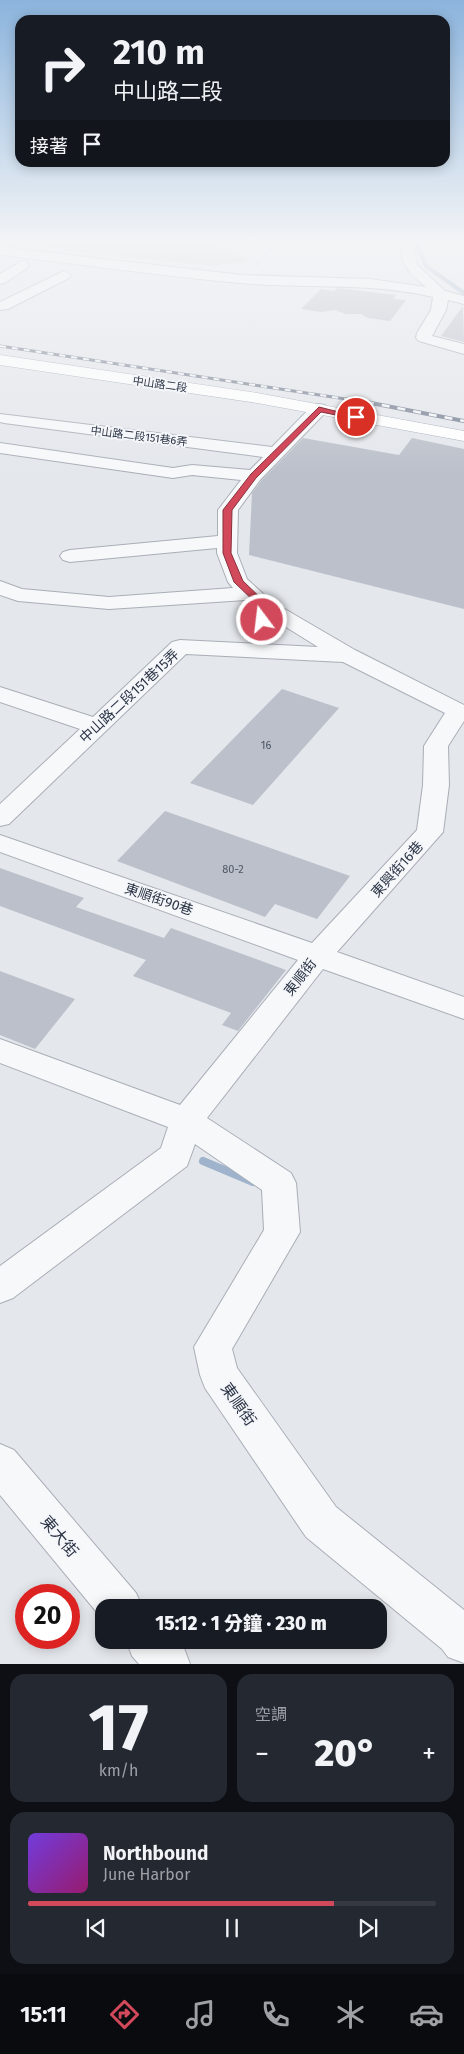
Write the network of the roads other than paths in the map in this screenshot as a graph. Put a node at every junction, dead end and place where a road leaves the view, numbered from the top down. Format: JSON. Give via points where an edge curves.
{"nodes":[{"id":1,"x":434,"y":318,"type":"edge"},
{"id":2,"x":464,"y":348,"type":"edge"},
{"id":3,"x":0,"y":360,"type":"edge"},
{"id":4,"x":319,"y":409,"type":"junction"},
{"id":5,"x":4,"y":418,"type":"dead end"},
{"id":6,"x":464,"y":436,"type":"edge"},
{"id":7,"x":464,"y":442,"type":"edge"},
{"id":8,"x":0,"y":448,"type":"edge"},
{"id":9,"x":275,"y":453,"type":"junction"},
{"id":10,"x":254,"y":476,"type":"junction"},
{"id":11,"x":227,"y":541,"type":"junction"},
{"id":12,"x":70,"y":556,"type":"dead end"},
{"id":13,"x":0,"y":587,"type":"edge"},
{"id":14,"x":260,"y":621,"type":"junction"},
{"id":15,"x":347,"y":655,"type":"junction"},
{"id":16,"x":0,"y":694,"type":"edge"},
{"id":17,"x":461,"y":712,"type":"edge"},
{"id":18,"x":96,"y":726,"type":"junction"},
{"id":19,"x":0,"y":818,"type":"edge"},
{"id":20,"x":0,"y":843,"type":"edge"},
{"id":21,"x":318,"y":955,"type":"junction"},
{"id":22,"x":464,"y":1008,"type":"edge"},
{"id":23,"x":0,"y":1051,"type":"edge"},
{"id":24,"x":186,"y":1121,"type":"junction"},
{"id":25,"x":0,"y":1287,"type":"edge"},
{"id":26,"x":0,"y":1464,"type":"edge"},
{"id":27,"x":113,"y":1599,"type":"edge"},
{"id":28,"x":464,"y":1641,"type":"edge"},
{"id":29,"x":156,"y":1649,"type":"edge"},
{"id":30,"x":168,"y":1664,"type":"edge"}],
"edges":[{"from":1,"to":2,"type":"street","via":[[424,338]]},
{"from":3,"to":4,"type":"main road","name":"中山路二段"},
{"from":4,"to":6,"type":"main road","name":"中山路二段"},
{"from":4,"to":7,"type":"main road","name":"中山路二段"},
{"from":4,"to":9,"type":"street"},
{"from":5,"to":9,"type":"street","name":"中山路二段151巷6弄"},
{"from":8,"to":10,"type":"street","via":[[173,473],[192,470]]},
{"from":9,"to":10,"type":"street"},
{"from":10,"to":11,"type":"street","via":[[228,510]]},
{"from":11,"to":12,"type":"street"},
{"from":11,"to":14,"type":"street","via":[[227,553],[238,582]]},
{"from":13,"to":14,"type":"street","via":[[18,596]]},
{"from":14,"to":15,"type":"street","name":"中山路二段151巷15弄"},
{"from":14,"to":15,"type":"street","name":"東興街16巷"},
{"from":14,"to":18,"type":"street","name":"中山路二段151巷15弄","via":[[180,647]]},
{"from":15,"to":17,"type":"street","name":"東興街16巷"},
{"from":16,"to":18,"type":"lane"},
{"from":17,"to":21,"type":"street","name":"東興街16巷","via":[[436,746],[436,785],[430,832]]},
{"from":18,"to":19,"type":"street","name":"中山路二段151巷15弄"},
{"from":20,"to":21,"type":"street","name":"東順街90巷"},
{"from":21,"to":22,"type":"street","name":"東順街"},
{"from":21,"to":24,"type":"street","name":"東順街"},
{"from":23,"to":24,"type":"street","name":"東順街"},
{"from":24,"to":25,"type":"street","via":[[175,1156]]},
{"from":24,"to":28,"type":"street","name":"東順街","via":[[279,1183],[282,1232],[213,1347],[219,1375],[321,1522]]},
{"from":26,"to":27,"type":"street","name":"東大街"},
{"from":29,"to":30,"type":"street"}]}
